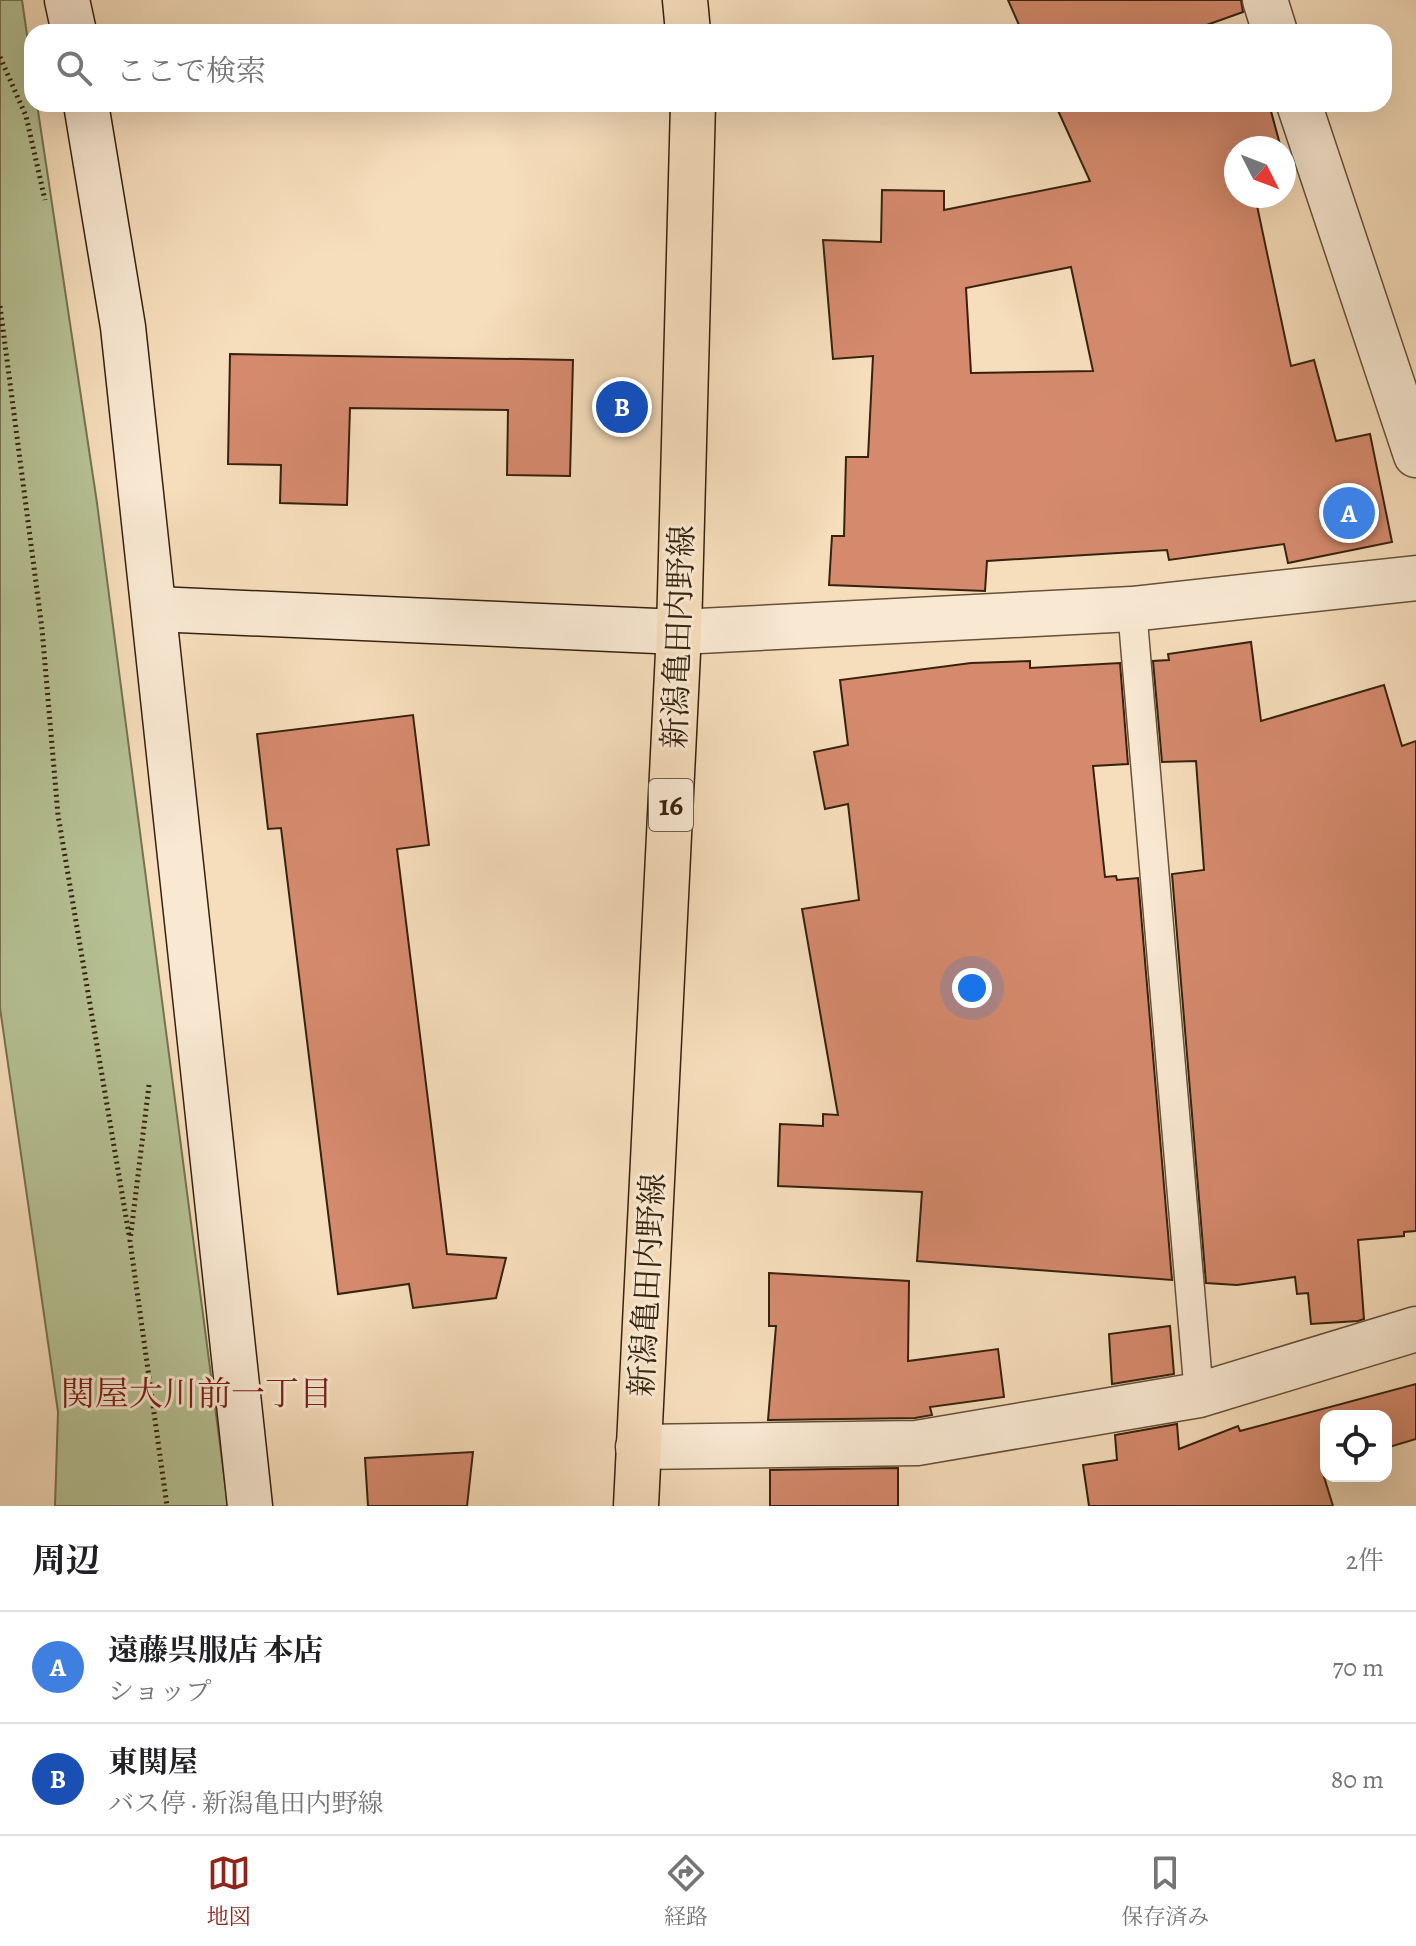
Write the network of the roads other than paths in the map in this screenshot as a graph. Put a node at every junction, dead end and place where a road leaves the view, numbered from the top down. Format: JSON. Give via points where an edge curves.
{"nodes":[{"id":1,"x":67,"y":0,"type":"edge"},
{"id":2,"x":685,"y":0,"type":"edge"},
{"id":3,"x":1265,"y":0,"type":"edge"},
{"id":4,"x":72,"y":24,"type":"edge"},
{"id":5,"x":687,"y":24,"type":"edge"},
{"id":6,"x":1272,"y":24,"type":"edge"},
{"id":7,"x":87,"y":112,"type":"edge"},
{"id":8,"x":693,"y":112,"type":"edge"},
{"id":9,"x":1302,"y":112,"type":"edge"},
{"id":10,"x":1416,"y":455,"type":"edge"},
{"id":11,"x":1416,"y":578,"type":"edge"},
{"id":12,"x":156,"y":609,"type":"junction"},
{"id":13,"x":1132,"y":609,"type":"junction"},
{"id":14,"x":679,"y":632,"type":"junction"},
{"id":15,"x":1416,"y":1329,"type":"edge"},
{"id":16,"x":1199,"y":1395,"type":"junction"},
{"id":17,"x":638,"y":1447,"type":"junction"},
{"id":18,"x":250,"y":1506,"type":"edge"},
{"id":19,"x":636,"y":1506,"type":"edge"}],
"edges":[{"from":1,"to":4,"type":"street"},
{"from":2,"to":5,"type":"main road"},
{"from":3,"to":6,"type":"street"},
{"from":7,"to":12,"type":"street","via":[[123,327]]},
{"from":8,"to":14,"type":"main road","name":"新潟亀田内野線","number":"16"},
{"from":9,"to":10,"type":"street"},
{"from":11,"to":13,"type":"street"},
{"from":12,"to":14,"type":"street"},
{"from":12,"to":18,"type":"street"},
{"from":13,"to":14,"type":"street"},
{"from":13,"to":16,"type":"lane"},
{"from":14,"to":17,"type":"main road","name":"新潟亀田内野線","number":"16"},
{"from":15,"to":16,"type":"street"},
{"from":16,"to":17,"type":"street","via":[[917,1443]]},
{"from":17,"to":19,"type":"main road","name":"新潟亀田内野線","number":"16"}]}
